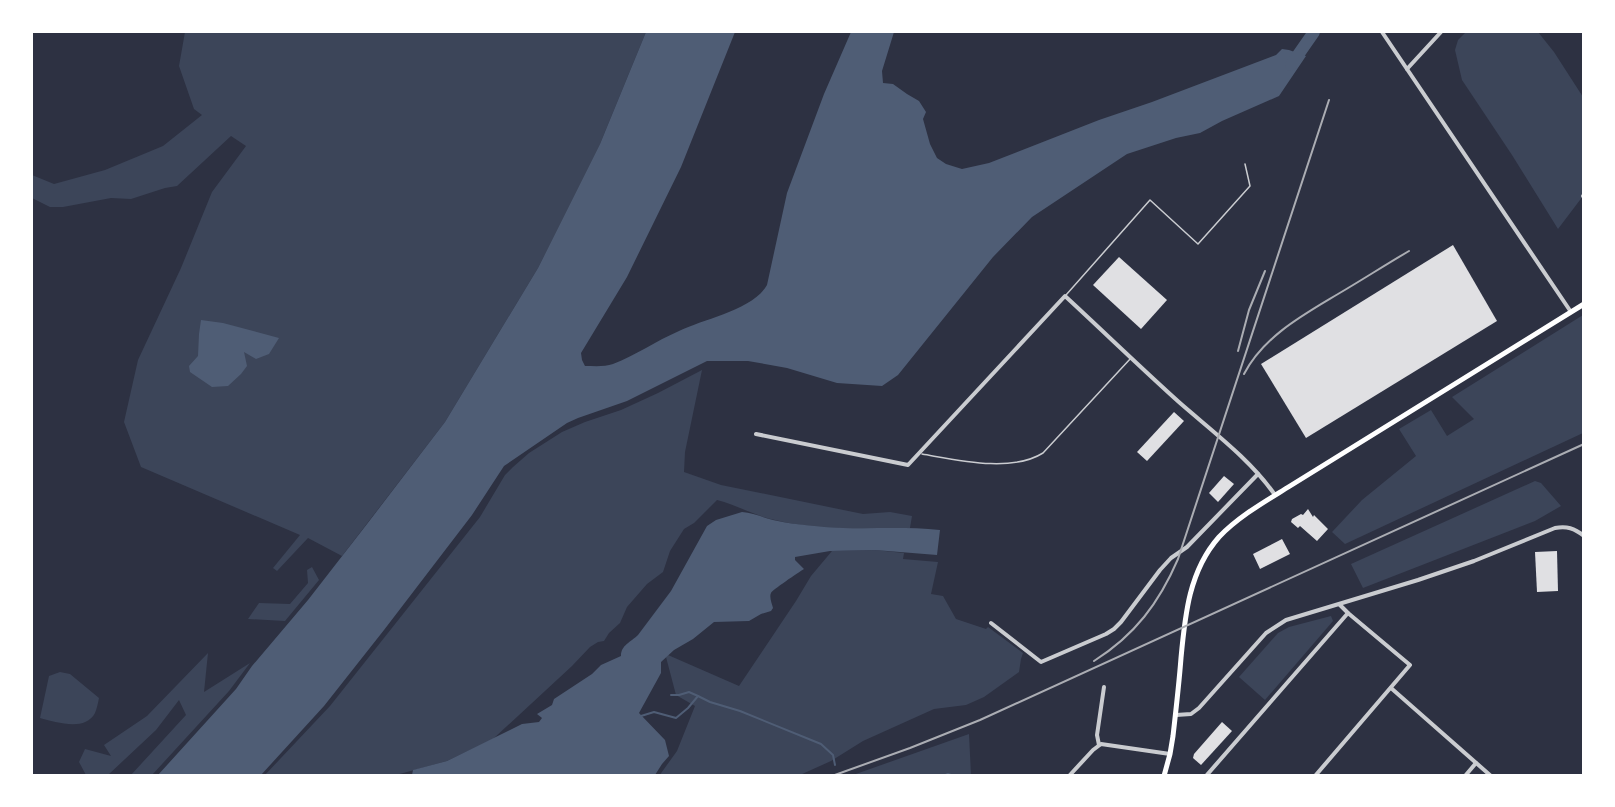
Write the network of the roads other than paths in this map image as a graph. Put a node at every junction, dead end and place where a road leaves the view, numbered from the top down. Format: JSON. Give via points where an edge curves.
{"nodes":[{"id":1,"x":1382,"y":32,"type":"edge"},
{"id":2,"x":1441,"y":32,"type":"edge"},
{"id":3,"x":1407,"y":69,"type":"junction"},
{"id":4,"x":1245,"y":164,"type":"dead end"},
{"id":5,"x":1065,"y":296,"type":"junction"},
{"id":6,"x":1584,"y":304,"type":"edge"},
{"id":7,"x":1571,"y":312,"type":"junction"},
{"id":8,"x":1132,"y":357,"type":"junction"},
{"id":9,"x":756,"y":434,"type":"dead end"},
{"id":10,"x":918,"y":453,"type":"junction"},
{"id":11,"x":1258,"y":474,"type":"junction"},
{"id":12,"x":1275,"y":495,"type":"junction"},
{"id":13,"x":1584,"y":536,"type":"edge"},
{"id":14,"x":1340,"y":605,"type":"junction"},
{"id":15,"x":1348,"y":613,"type":"junction"},
{"id":16,"x":991,"y":623,"type":"dead end"},
{"id":17,"x":1104,"y":687,"type":"dead end"},
{"id":18,"x":1391,"y":688,"type":"junction"},
{"id":19,"x":1176,"y":715,"type":"junction"},
{"id":20,"x":1099,"y":745,"type":"junction"},
{"id":21,"x":1170,"y":754,"type":"junction"},
{"id":22,"x":1476,"y":763,"type":"junction"},
{"id":23,"x":1069,"y":776,"type":"edge"},
{"id":24,"x":1164,"y":776,"type":"edge"},
{"id":25,"x":1206,"y":776,"type":"edge"},
{"id":26,"x":1315,"y":776,"type":"edge"},
{"id":27,"x":1464,"y":776,"type":"edge"},
{"id":28,"x":1491,"y":776,"type":"edge"}],
"edges":[{"from":1,"to":3,"type":"street"},
{"from":2,"to":3,"type":"street"},
{"from":3,"to":7,"type":"street"},
{"from":4,"to":5,"type":"lane","via":[[1250,186],[1198,244],[1150,201]]},
{"from":5,"to":8,"type":"street"},
{"from":5,"to":10,"type":"street"},
{"from":6,"to":7,"type":"main road"},
{"from":7,"to":12,"type":"main road"},
{"from":8,"to":10,"type":"lane","via":[[1034,459],[995,463]]},
{"from":8,"to":11,"type":"street"},
{"from":9,"to":10,"type":"street","via":[[908,465]]},
{"from":11,"to":12,"type":"street"},
{"from":11,"to":16,"type":"street","via":[[1188,547],[1165,564],[1121,622],[1106,633],[1041,662]]},
{"from":12,"to":19,"type":"main road","via":[[1230,526],[1210,549],[1195,578],[1186,609]]},
{"from":13,"to":14,"type":"street","via":[[1564,526],[1554,528],[1474,561]]},
{"from":14,"to":15,"type":"street"},
{"from":14,"to":19,"type":"street","via":[[1276,626],[1199,708],[1191,714]]},
{"from":15,"to":18,"type":"street","via":[[1410,665]]},
{"from":15,"to":25,"type":"street"},
{"from":17,"to":20,"type":"street"},
{"from":18,"to":22,"type":"street"},
{"from":18,"to":26,"type":"street"},
{"from":19,"to":21,"type":"main road"},
{"from":20,"to":21,"type":"street"},
{"from":20,"to":23,"type":"street"},
{"from":21,"to":24,"type":"main road"},
{"from":22,"to":27,"type":"street"},
{"from":22,"to":28,"type":"street"}]}
